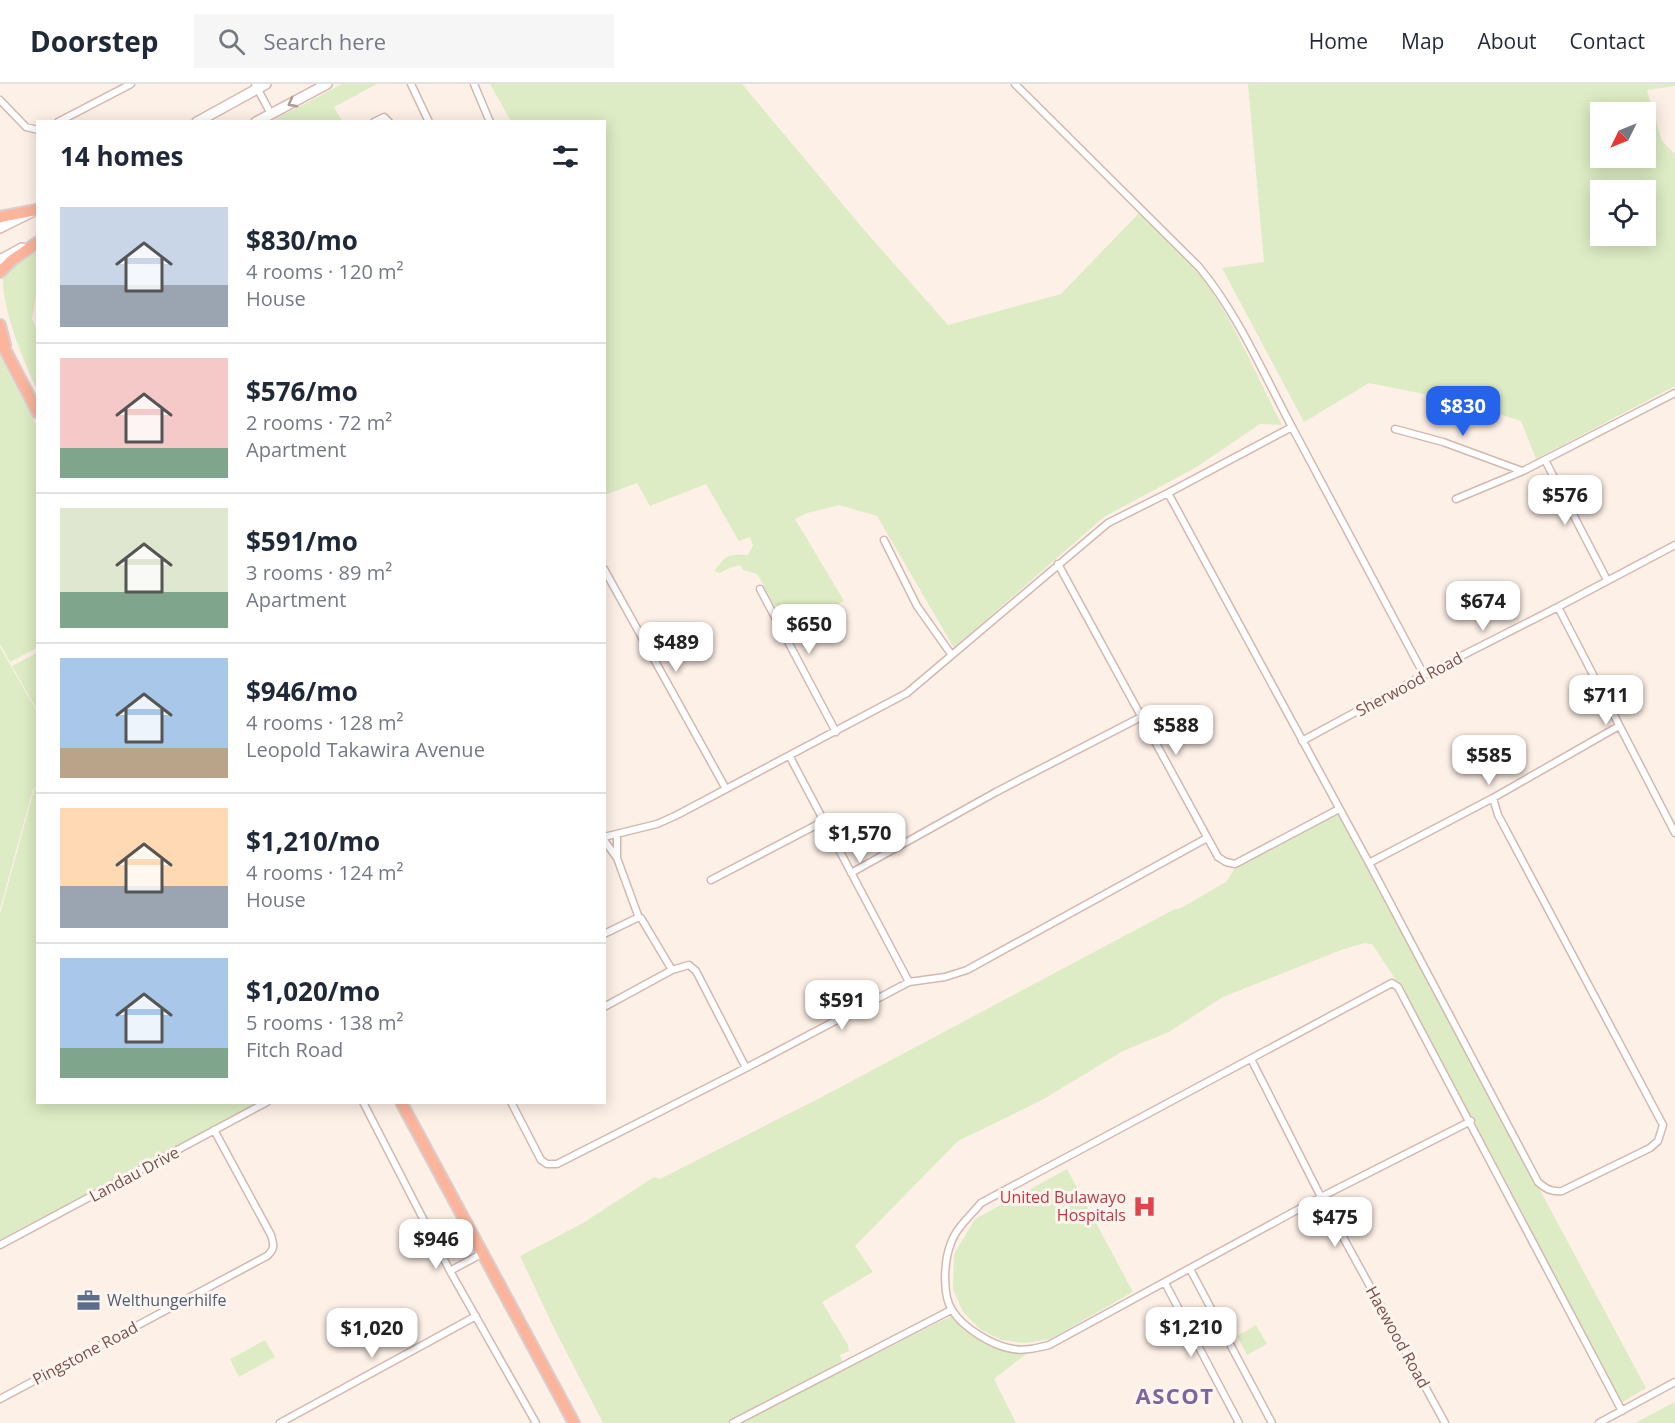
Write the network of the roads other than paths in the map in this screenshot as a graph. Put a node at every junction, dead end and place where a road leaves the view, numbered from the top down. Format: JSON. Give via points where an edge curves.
{"nodes":[{"id":1,"x":131,"y":84,"type":"edge"},
{"id":2,"x":327,"y":84,"type":"edge"},
{"id":3,"x":474,"y":84,"type":"edge"},
{"id":4,"x":1015,"y":84,"type":"edge"},
{"id":5,"x":260,"y":85,"type":"edge"},
{"id":6,"x":413,"y":86,"type":"edge"},
{"id":7,"x":0,"y":100,"type":"edge"},
{"id":8,"x":271,"y":114,"type":"junction"},
{"id":9,"x":62,"y":120,"type":"edge"},
{"id":10,"x":200,"y":120,"type":"edge"},
{"id":11,"x":260,"y":120,"type":"edge"},
{"id":12,"x":428,"y":120,"type":"edge"},
{"id":13,"x":489,"y":120,"type":"edge"},
{"id":14,"x":36,"y":130,"type":"edge"},
{"id":15,"x":36,"y":209,"type":"edge"},
{"id":16,"x":36,"y":210,"type":"edge"},
{"id":17,"x":0,"y":217,"type":"edge"},
{"id":18,"x":0,"y":228,"type":"edge"},
{"id":19,"x":36,"y":242,"type":"edge"},
{"id":20,"x":36,"y":242,"type":"edge"},
{"id":21,"x":0,"y":260,"type":"edge"},
{"id":22,"x":0,"y":272,"type":"edge"},
{"id":23,"x":0,"y":325,"type":"edge"},
{"id":24,"x":0,"y":340,"type":"edge"},
{"id":25,"x":0,"y":347,"type":"edge"},
{"id":26,"x":9,"y":356,"type":"junction"},
{"id":27,"x":1675,"y":393,"type":"edge"},
{"id":28,"x":36,"y":409,"type":"edge"},
{"id":29,"x":1292,"y":427,"type":"junction"},
{"id":30,"x":1395,"y":429,"type":"dead end"},
{"id":31,"x":1545,"y":460,"type":"junction"},
{"id":32,"x":1523,"y":471,"type":"junction"},
{"id":33,"x":1168,"y":493,"type":"junction"},
{"id":34,"x":1456,"y":499,"type":"dead end"},
{"id":35,"x":884,"y":540,"type":"dead end"},
{"id":36,"x":1675,"y":544,"type":"edge"},
{"id":37,"x":1058,"y":564,"type":"junction"},
{"id":38,"x":606,"y":573,"type":"edge"},
{"id":39,"x":1607,"y":580,"type":"junction"},
{"id":40,"x":760,"y":589,"type":"dead end"},
{"id":41,"x":1558,"y":607,"type":"junction"},
{"id":42,"x":951,"y":654,"type":"junction"},
{"id":43,"x":1424,"y":675,"type":"junction"},
{"id":44,"x":1141,"y":717,"type":"junction"},
{"id":45,"x":1619,"y":726,"type":"junction"},
{"id":46,"x":836,"y":732,"type":"junction"},
{"id":47,"x":1302,"y":741,"type":"junction"},
{"id":48,"x":789,"y":757,"type":"junction"},
{"id":49,"x":726,"y":789,"type":"junction"},
{"id":50,"x":1492,"y":798,"type":"junction"},
{"id":51,"x":1339,"y":809,"type":"junction"},
{"id":52,"x":824,"y":821,"type":"junction"},
{"id":53,"x":1675,"y":833,"type":"edge"},
{"id":54,"x":617,"y":834,"type":"junction"},
{"id":55,"x":606,"y":838,"type":"edge"},
{"id":56,"x":1207,"y":838,"type":"junction"},
{"id":57,"x":606,"y":842,"type":"edge"},
{"id":58,"x":617,"y":858,"type":"junction"},
{"id":59,"x":1369,"y":863,"type":"junction"},
{"id":60,"x":851,"y":873,"type":"junction"},
{"id":61,"x":711,"y":880,"type":"dead end"},
{"id":62,"x":639,"y":918,"type":"junction"},
{"id":63,"x":606,"y":933,"type":"edge"},
{"id":64,"x":672,"y":970,"type":"junction"},
{"id":65,"x":909,"y":982,"type":"junction"},
{"id":66,"x":606,"y":1006,"type":"edge"},
{"id":67,"x":1251,"y":1059,"type":"junction"},
{"id":68,"x":746,"y":1068,"type":"junction"},
{"id":69,"x":263,"y":1104,"type":"edge"},
{"id":70,"x":364,"y":1104,"type":"edge"},
{"id":71,"x":402,"y":1104,"type":"edge"},
{"id":72,"x":512,"y":1104,"type":"edge"},
{"id":73,"x":1471,"y":1121,"type":"junction"},
{"id":74,"x":214,"y":1130,"type":"junction"},
{"id":75,"x":1321,"y":1197,"type":"junction"},
{"id":76,"x":0,"y":1245,"type":"edge"},
{"id":77,"x":483,"y":1253,"type":"junction"},
{"id":78,"x":1190,"y":1269,"type":"junction"},
{"id":79,"x":450,"y":1271,"type":"junction"},
{"id":80,"x":1165,"y":1283,"type":"junction"},
{"id":81,"x":951,"y":1310,"type":"junction"},
{"id":82,"x":476,"y":1316,"type":"junction"},
{"id":83,"x":1675,"y":1382,"type":"edge"},
{"id":84,"x":0,"y":1399,"type":"edge"},
{"id":85,"x":1622,"y":1411,"type":"junction"},
{"id":86,"x":280,"y":1423,"type":"edge"},
{"id":87,"x":536,"y":1423,"type":"edge"},
{"id":88,"x":574,"y":1423,"type":"edge"},
{"id":89,"x":734,"y":1423,"type":"edge"},
{"id":90,"x":1239,"y":1423,"type":"edge"},
{"id":91,"x":1272,"y":1423,"type":"edge"},
{"id":92,"x":1445,"y":1423,"type":"edge"},
{"id":93,"x":1599,"y":1423,"type":"edge"}],
"edges":[{"from":1,"to":9,"type":"street"},
{"from":2,"to":8,"type":"main road","one_way":true},
{"from":3,"to":13,"type":"street"},
{"from":4,"to":29,"type":"street","via":[[1213,284]]},
{"from":5,"to":8,"type":"street"},
{"from":5,"to":10,"type":"main road"},
{"from":6,"to":12,"type":"street"},
{"from":7,"to":14,"type":"street","via":[[26,128]]},
{"from":8,"to":11,"type":"main road"},
{"from":15,"to":17,"type":"highway"},
{"from":16,"to":18,"type":"main road"},
{"from":19,"to":21,"type":"main road"},
{"from":20,"to":22,"type":"highway"},
{"from":23,"to":26,"type":"highway"},
{"from":24,"to":26,"type":"highway"},
{"from":25,"to":26,"type":"highway"},
{"from":26,"to":28,"type":"highway"},
{"from":27,"to":31,"type":"street"},
{"from":29,"to":33,"type":"street"},
{"from":29,"to":43,"type":"street"},
{"from":30,"to":32,"type":"street"},
{"from":31,"to":32,"type":"street"},
{"from":31,"to":39,"type":"street"},
{"from":32,"to":34,"type":"street"},
{"from":33,"to":37,"type":"street","via":[[1108,523]]},
{"from":33,"to":47,"type":"street"},
{"from":35,"to":42,"type":"street","via":[[916,606]]},
{"from":36,"to":39,"type":"street","name":"Sherwood Road"},
{"from":37,"to":42,"type":"street"},
{"from":37,"to":44,"type":"street"},
{"from":38,"to":49,"type":"street"},
{"from":39,"to":41,"type":"street","name":"Sherwood Road"},
{"from":40,"to":46,"type":"street"},
{"from":41,"to":43,"type":"street","name":"Sherwood Road"},
{"from":41,"to":45,"type":"street"},
{"from":42,"to":46,"type":"street","via":[[907,693]]},
{"from":43,"to":47,"type":"street","name":"Sherwood Road"},
{"from":44,"to":56,"type":"street"},
{"from":44,"to":60,"type":"street"},
{"from":45,"to":50,"type":"street"},
{"from":45,"to":53,"type":"street"},
{"from":46,"to":48,"type":"street"},
{"from":47,"to":51,"type":"street"},
{"from":48,"to":49,"type":"street"},
{"from":48,"to":52,"type":"street"},
{"from":49,"to":54,"type":"street","via":[[657,824]]},
{"from":50,"to":59,"type":"street"},
{"from":50,"to":59,"type":"street","via":[[1662,1121],[1660,1137],[1650,1148],[1562,1191],[1546,1189],[1538,1182]]},
{"from":51,"to":56,"type":"street","via":[[1235,864],[1218,857]]},
{"from":51,"to":59,"type":"street"},
{"from":52,"to":60,"type":"street"},
{"from":52,"to":61,"type":"street"},
{"from":54,"to":55,"type":"street"},
{"from":54,"to":58,"type":"street"},
{"from":56,"to":65,"type":"street","via":[[967,970]]},
{"from":57,"to":58,"type":"street"},
{"from":58,"to":62,"type":"street"},
{"from":60,"to":65,"type":"street"},
{"from":62,"to":63,"type":"street"},
{"from":62,"to":64,"type":"street"},
{"from":64,"to":66,"type":"street"},
{"from":64,"to":68,"type":"street","via":[[689,965],[696,971]]},
{"from":65,"to":68,"type":"street"},
{"from":67,"to":73,"type":"street","via":[[1395,984]]},
{"from":67,"to":75,"type":"street","name":"Haewood Road"},
{"from":67,"to":81,"type":"street","via":[[981,1203],[951,1242],[945,1288]]},
{"from":68,"to":72,"type":"street","via":[[557,1164],[541,1160]]},
{"from":69,"to":74,"type":"street","name":"Landau Drive"},
{"from":70,"to":79,"type":"street"},
{"from":71,"to":77,"type":"highway"},
{"from":73,"to":75,"type":"street"},
{"from":73,"to":85,"type":"street"},
{"from":74,"to":76,"type":"street","name":"Landau Drive"},
{"from":74,"to":84,"type":"street","name":"Pingstone Road","via":[[271,1235],[272,1251]]},
{"from":75,"to":78,"type":"street"},
{"from":75,"to":92,"type":"street","name":"Haewood Road"},
{"from":77,"to":79,"type":"street"},
{"from":77,"to":88,"type":"highway"},
{"from":78,"to":80,"type":"street"},
{"from":78,"to":91,"type":"street"},
{"from":79,"to":82,"type":"street"},
{"from":80,"to":81,"type":"street","via":[[1049,1345],[1031,1349],[1012,1349],[989,1341]]},
{"from":80,"to":90,"type":"street"},
{"from":81,"to":89,"type":"street"},
{"from":82,"to":86,"type":"street"},
{"from":82,"to":87,"type":"street"},
{"from":83,"to":85,"type":"street"},
{"from":85,"to":93,"type":"street"}]}
